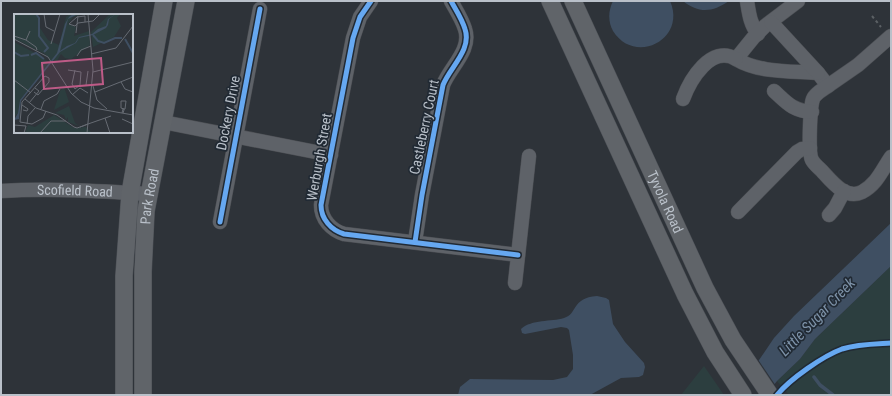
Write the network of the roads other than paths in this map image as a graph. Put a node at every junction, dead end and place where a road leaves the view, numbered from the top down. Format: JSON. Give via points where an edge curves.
{"nodes":[{"id":1,"x":164,"y":1,"type":"edge"},
{"id":2,"x":186,"y":1,"type":"edge"},
{"id":3,"x":371,"y":1,"type":"edge"},
{"id":4,"x":451,"y":1,"type":"edge"},
{"id":5,"x":550,"y":1,"type":"edge"},
{"id":6,"x":573,"y":1,"type":"edge"},
{"id":7,"x":748,"y":1,"type":"edge"},
{"id":8,"x":798,"y":1,"type":"edge"},
{"id":9,"x":260,"y":9,"type":"dead end"},
{"id":10,"x":771,"y":22,"type":"junction"},
{"id":11,"x":888,"y":33,"type":"edge"},
{"id":12,"x":758,"y":34,"type":"junction"},
{"id":13,"x":736,"y":59,"type":"junction"},
{"id":14,"x":818,"y":73,"type":"junction"},
{"id":15,"x":828,"y":86,"type":"junction"},
{"id":16,"x":774,"y":91,"type":"dead end"},
{"id":17,"x":683,"y":99,"type":"dead end"},
{"id":18,"x":812,"y":112,"type":"junction"},
{"id":19,"x":163,"y":122,"type":"junction"},
{"id":20,"x":236,"y":136,"type":"junction"},
{"id":21,"x":810,"y":148,"type":"junction"},
{"id":22,"x":331,"y":155,"type":"junction"},
{"id":23,"x":529,"y":156,"type":"dead end"},
{"id":24,"x":891,"y":157,"type":"edge"},
{"id":25,"x":1,"y":191,"type":"edge"},
{"id":26,"x":844,"y":191,"type":"junction"},
{"id":27,"x":130,"y":193,"type":"junction"},
{"id":28,"x":148,"y":194,"type":"junction"},
{"id":29,"x":738,"y":212,"type":"dead end"},
{"id":30,"x":829,"y":216,"type":"dead end"},
{"id":31,"x":220,"y":222,"type":"dead end"},
{"id":32,"x":415,"y":242,"type":"junction"},
{"id":33,"x":518,"y":255,"type":"junction"},
{"id":34,"x":515,"y":283,"type":"dead end"},
{"id":35,"x":124,"y":395,"type":"edge"},
{"id":36,"x":143,"y":395,"type":"edge"},
{"id":37,"x":743,"y":395,"type":"edge"},
{"id":38,"x":770,"y":395,"type":"edge"}],
"edges":[{"from":1,"to":27,"type":"main road","name":"Park Road"},
{"from":2,"to":19,"type":"main road","name":"Park Road"},
{"from":3,"to":22,"type":"street","name":"Werburgh Street","via":[[355,28]]},
{"from":4,"to":32,"type":"street","name":"Castleberry Court","via":[[465,28],[466,42],[463,52],[446,76],[443,85]]},
{"from":5,"to":37,"type":"main road","name":"Tyvola Road","via":[[674,272],[718,356]]},
{"from":6,"to":38,"type":"main road","name":"Tyvola Road","via":[[714,306],[733,340]]},
{"from":7,"to":12,"type":"street","via":[[752,26]]},
{"from":8,"to":10,"type":"street"},
{"from":9,"to":20,"type":"street","name":"Dockery Drive"},
{"from":10,"to":12,"type":"street"},
{"from":10,"to":14,"type":"street"},
{"from":11,"to":15,"type":"street","via":[[858,65]]},
{"from":12,"to":13,"type":"street"},
{"from":13,"to":14,"type":"street","via":[[760,68]]},
{"from":13,"to":17,"type":"street","via":[[729,55],[720,55],[706,64],[693,77]]},
{"from":14,"to":15,"type":"street"},
{"from":15,"to":18,"type":"street","via":[[814,98]]},
{"from":16,"to":18,"type":"street","via":[[794,108]]},
{"from":18,"to":21,"type":"street"},
{"from":19,"to":20,"type":"street"},
{"from":19,"to":28,"type":"main road","name":"Park Road"},
{"from":20,"to":22,"type":"street"},
{"from":20,"to":31,"type":"street","name":"Dockery Drive"},
{"from":21,"to":26,"type":"street","via":[[814,163]]},
{"from":21,"to":29,"type":"street","via":[[797,152]]},
{"from":22,"to":32,"type":"street","name":"Werburgh Street","via":[[321,206],[324,217],[332,228],[344,234]]},
{"from":23,"to":33,"type":"street"},
{"from":24,"to":26,"type":"street","via":[[879,177],[867,189],[858,193]]},
{"from":25,"to":27,"type":"street","name":"Scofield Road","via":[[43,189]]},
{"from":26,"to":30,"type":"street"},
{"from":27,"to":28,"type":"street","name":"Scofield Road"},
{"from":27,"to":35,"type":"main road","name":"Park Road","via":[[124,276]]},
{"from":28,"to":36,"type":"main road","name":"Park Road","via":[[144,229]]},
{"from":32,"to":33,"type":"street","name":"Werburgh Street"},
{"from":33,"to":34,"type":"street"}]}
